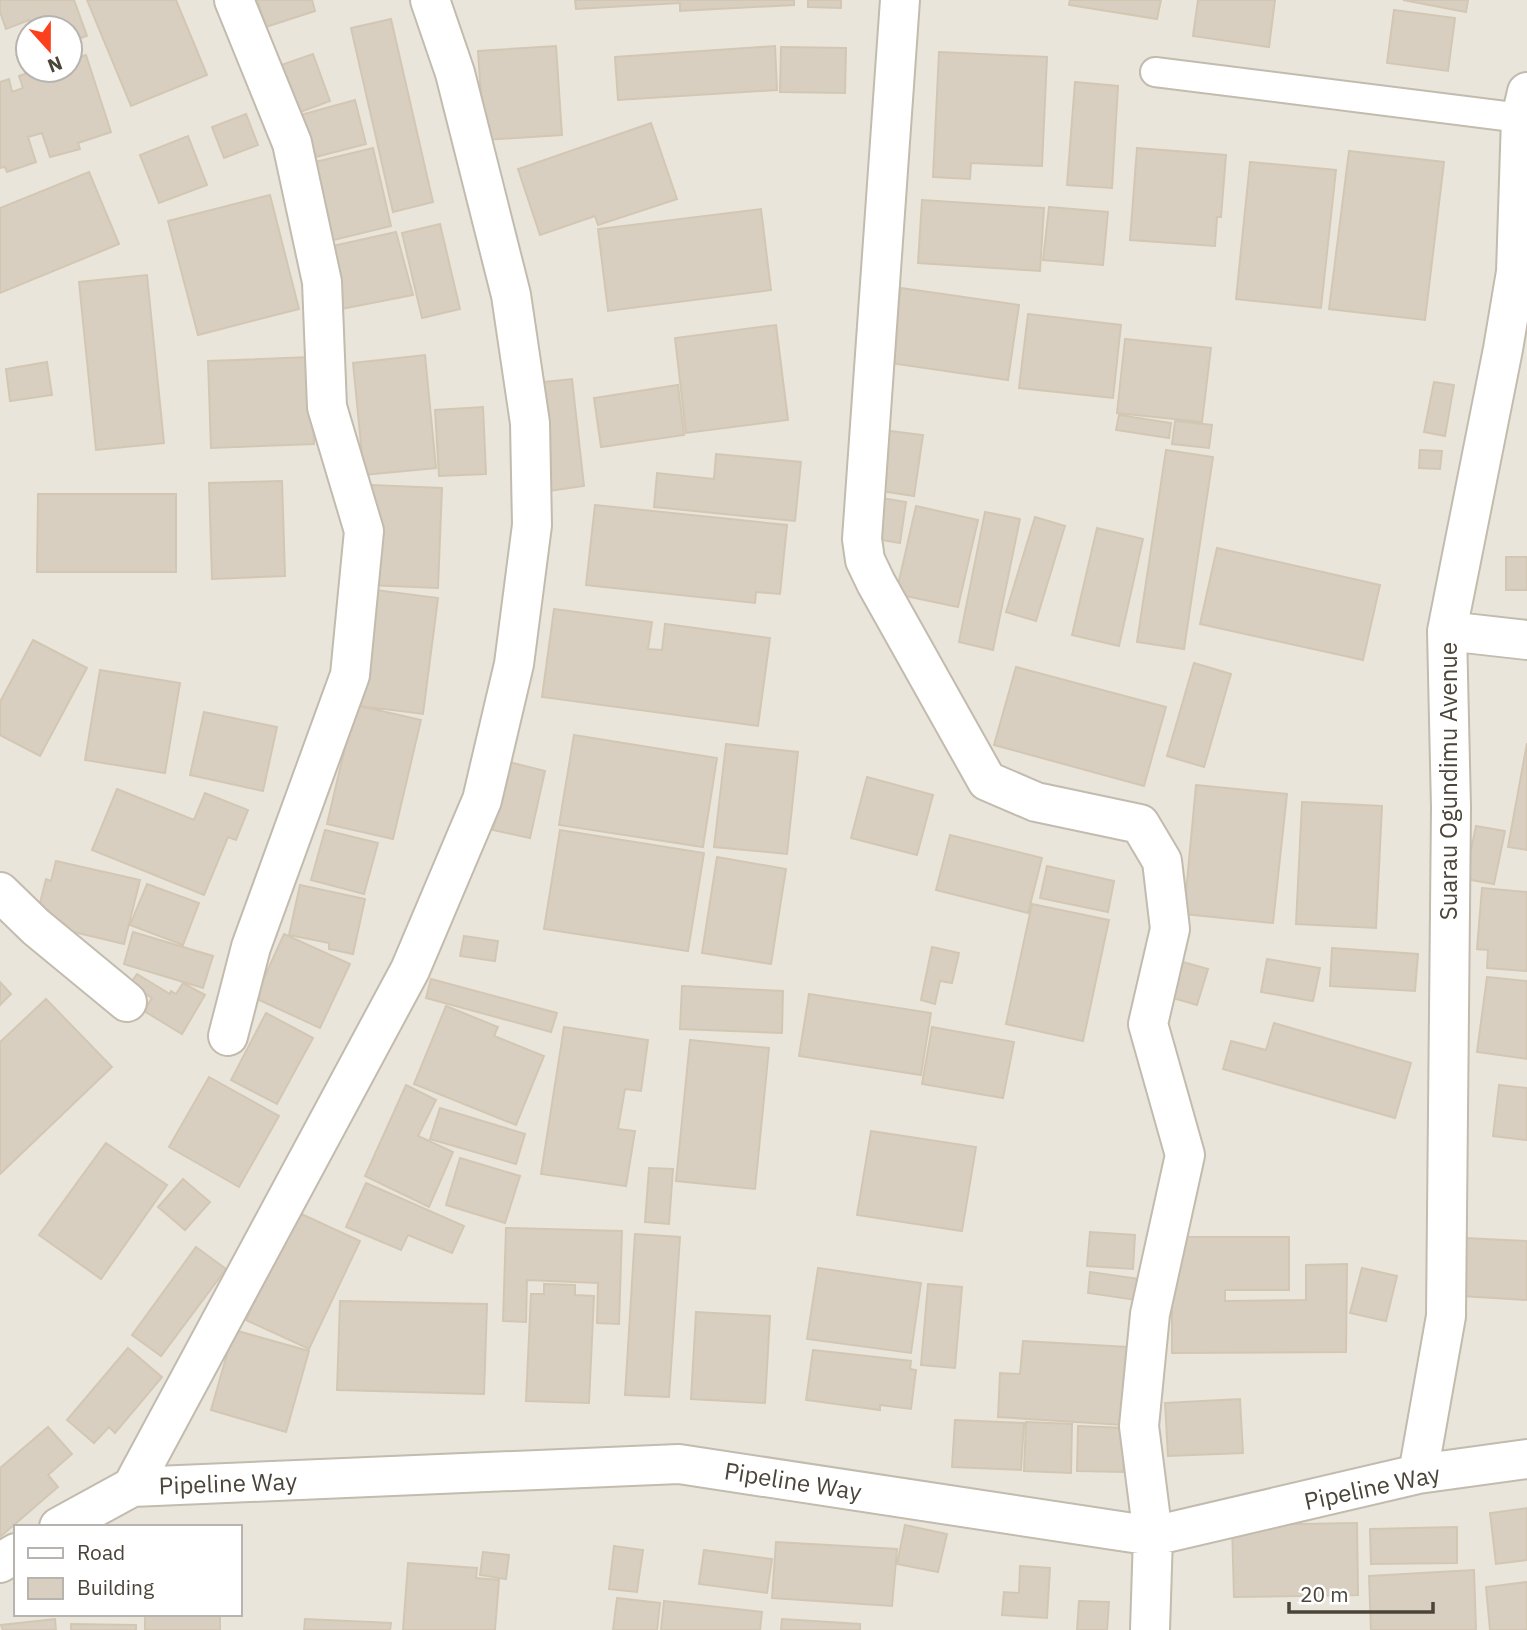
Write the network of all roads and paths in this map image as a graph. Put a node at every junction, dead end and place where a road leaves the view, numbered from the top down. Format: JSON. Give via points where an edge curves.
{"nodes":[{"id":1,"x":234,"y":0,"type":"edge"},
{"id":2,"x":430,"y":0,"type":"edge"},
{"id":3,"x":900,"y":0,"type":"edge"},
{"id":4,"x":1155,"y":72,"type":"dead end"},
{"id":5,"x":1524,"y":105,"type":"edge"},
{"id":6,"x":1522,"y":272,"type":"edge"},
{"id":7,"x":1447,"y":631,"type":"junction"},
{"id":8,"x":1527,"y":640,"type":"edge"},
{"id":9,"x":0,"y":892,"type":"edge"},
{"id":10,"x":127,"y":1002,"type":"dead end"},
{"id":11,"x":228,"y":1036,"type":"dead end"},
{"id":12,"x":1527,"y":1459,"type":"edge"},
{"id":13,"x":1418,"y":1474,"type":"junction"},
{"id":14,"x":132,"y":1486,"type":"junction"},
{"id":15,"x":64,"y":1525,"type":"edge"},
{"id":16,"x":1153,"y":1536,"type":"junction"},
{"id":17,"x":1150,"y":1630,"type":"edge"}],
"edges":[{"from":1,"to":11,"type":"street","via":[[292,143],[322,282],[327,407],[364,531],[350,675],[251,947]]},
{"from":2,"to":14,"type":"street","via":[[455,74],[511,295],[530,423],[532,525],[514,664],[482,800],[410,970]]},
{"from":3,"to":16,"type":"street","via":[[862,539],[876,583],[987,781],[1036,802],[1140,824],[1162,861],[1170,929],[1148,1024],[1185,1155],[1150,1314],[1139,1426]]},
{"from":4,"to":5,"type":"lane"},
{"from":5,"to":6,"type":"street","name":"Suarau Ogundimu Avenue"},
{"from":6,"to":7,"type":"street","name":"Suarau Ogundimu Avenue"},
{"from":7,"to":8,"type":"street"},
{"from":7,"to":13,"type":"street","name":"Suarau Ogundimu Avenue","via":[[1451,822],[1446,1316]]},
{"from":9,"to":10,"type":"street"},
{"from":12,"to":13,"type":"street","name":"Pipeline Way"},
{"from":13,"to":16,"type":"street","name":"Pipeline Way"},
{"from":14,"to":15,"type":"street","name":"Pipeline Way"},
{"from":14,"to":16,"type":"street","name":"Pipeline Way","via":[[679,1464]]},
{"from":16,"to":17,"type":"street"}]}
